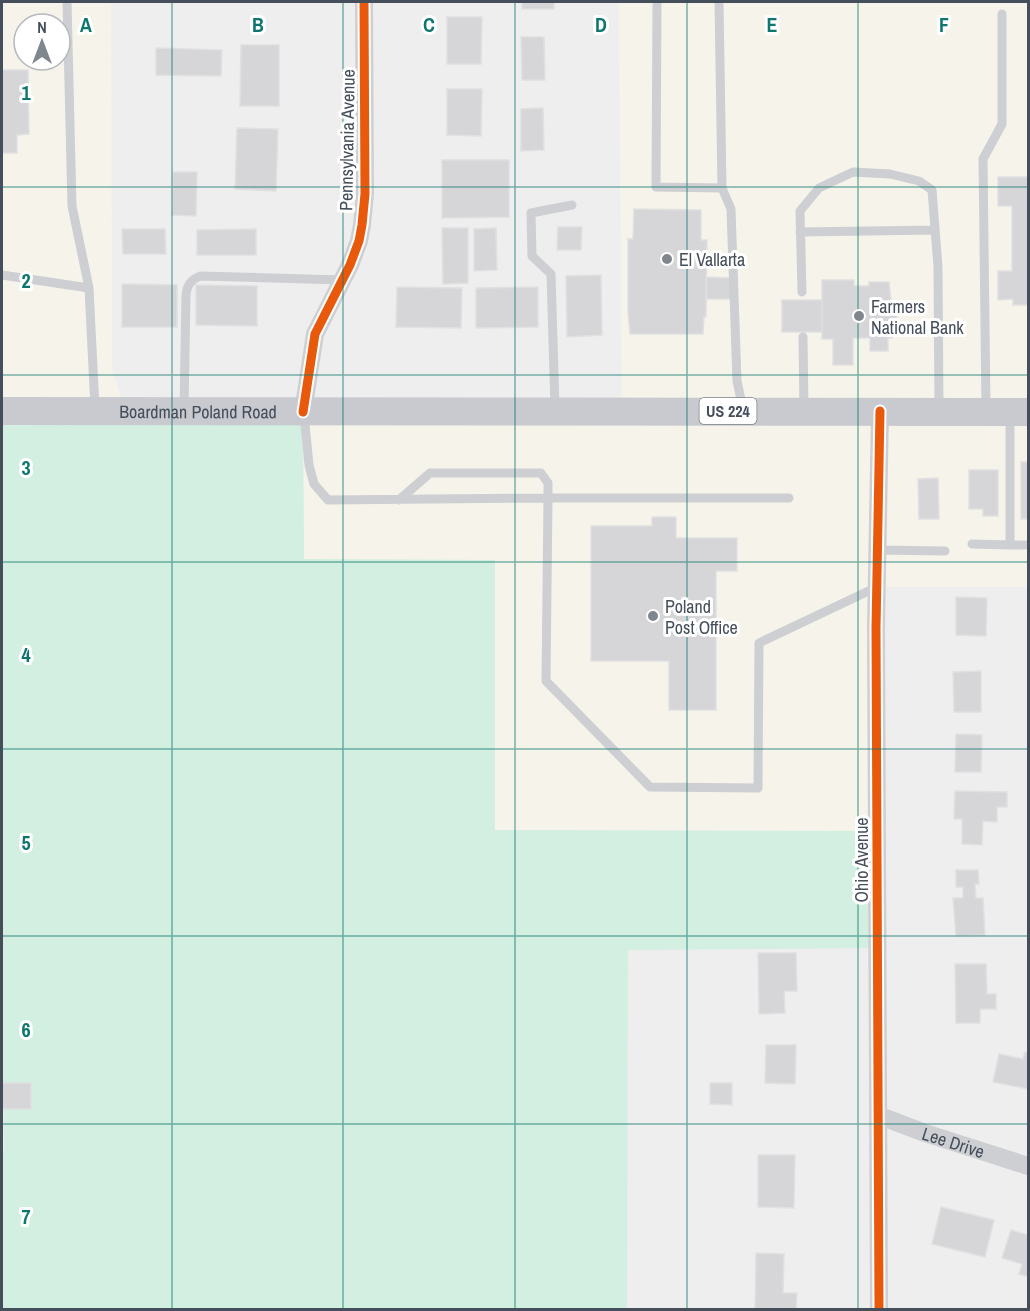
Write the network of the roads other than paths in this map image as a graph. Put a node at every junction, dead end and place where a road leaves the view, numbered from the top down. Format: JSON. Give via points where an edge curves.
{"nodes":[{"id":1,"x":67,"y":2,"type":"edge"},
{"id":2,"x":364,"y":2,"type":"edge"},
{"id":3,"x":657,"y":2,"type":"edge"},
{"id":4,"x":719,"y":2,"type":"edge"},
{"id":5,"x":1002,"y":14,"type":"dead end"},
{"id":6,"x":722,"y":188,"type":"junction"},
{"id":7,"x":572,"y":205,"type":"dead end"},
{"id":8,"x":935,"y":230,"type":"junction"},
{"id":9,"x":800,"y":232,"type":"junction"},
{"id":10,"x":2,"y":275,"type":"edge"},
{"id":11,"x":343,"y":280,"type":"junction"},
{"id":12,"x":88,"y":288,"type":"junction"},
{"id":13,"x":802,"y":292,"type":"dead end"},
{"id":14,"x":803,"y":337,"type":"dead end"},
{"id":15,"x":2,"y":411,"type":"edge"},
{"id":16,"x":565,"y":411,"type":"junction"},
{"id":17,"x":744,"y":411,"type":"junction"},
{"id":18,"x":804,"y":411,"type":"junction"},
{"id":19,"x":880,"y":411,"type":"junction"},
{"id":20,"x":939,"y":411,"type":"junction"},
{"id":21,"x":95,"y":412,"type":"junction"},
{"id":22,"x":184,"y":412,"type":"junction"},
{"id":23,"x":303,"y":412,"type":"junction"},
{"id":24,"x":1008,"y":412,"type":"edge"},
{"id":25,"x":548,"y":498,"type":"junction"},
{"id":26,"x":789,"y":498,"type":"dead end"},
{"id":27,"x":399,"y":500,"type":"junction"},
{"id":28,"x":972,"y":544,"type":"dead end"},
{"id":29,"x":1010,"y":545,"type":"junction"},
{"id":30,"x":1029,"y":545,"type":"edge"},
{"id":31,"x":877,"y":550,"type":"junction"},
{"id":32,"x":945,"y":551,"type":"dead end"},
{"id":33,"x":877,"y":587,"type":"junction"},
{"id":34,"x":880,"y":1116,"type":"junction"},
{"id":35,"x":1029,"y":1166,"type":"edge"},
{"id":36,"x":879,"y":1310,"type":"edge"}],
"edges":[{"from":1,"to":12,"type":"lane","via":[[72,206]]},
{"from":2,"to":11,"type":"street","name":"Pennsylvania Avenue","via":[[365,194],[359,241]]},
{"from":3,"to":6,"type":"lane","via":[[656,187]]},
{"from":4,"to":6,"type":"lane"},
{"from":5,"to":24,"type":"lane","via":[[1002,124],[983,159]]},
{"from":6,"to":17,"type":"lane","via":[[731,209],[736,381]]},
{"from":7,"to":16,"type":"lane","via":[[531,213],[532,256],[551,274]]},
{"from":8,"to":9,"type":"lane"},
{"from":8,"to":9,"type":"lane","via":[[932,190],[920,181],[853,172],[819,188],[800,212]]},
{"from":8,"to":20,"type":"lane"},
{"from":9,"to":13,"type":"lane"},
{"from":10,"to":12,"type":"lane"},
{"from":11,"to":22,"type":"lane","via":[[200,276],[193,279],[186,295]]},
{"from":11,"to":23,"type":"street","name":"Pennsylvania Avenue","via":[[315,334]]},
{"from":12,"to":21,"type":"lane"},
{"from":14,"to":18,"type":"lane"},
{"from":15,"to":21,"type":"main road","name":"Boardman Poland Road","number":"US 224"},
{"from":16,"to":17,"type":"main road","number":"US 224"},
{"from":16,"to":23,"type":"main road","name":"Boardman Poland Road","number":"US 224"},
{"from":17,"to":18,"type":"main road","number":"US 224"},
{"from":18,"to":19,"type":"main road","number":"US 224"},
{"from":19,"to":20,"type":"main road","number":"US 224"},
{"from":19,"to":31,"type":"street","name":"Ohio Avenue"},
{"from":20,"to":24,"type":"main road","number":"US 224"},
{"from":21,"to":22,"type":"main road","name":"Boardman Poland Road","number":"US 224"},
{"from":22,"to":23,"type":"main road","name":"Boardman Poland Road","number":"US 224"},
{"from":23,"to":27,"type":"lane","via":[[314,484],[328,500]]},
{"from":24,"to":29,"type":"lane"},
{"from":25,"to":26,"type":"lane"},
{"from":25,"to":27,"type":"lane"},
{"from":25,"to":27,"type":"lane","via":[[548,483],[541,473],[430,473]]},
{"from":25,"to":33,"type":"lane","via":[[546,681],[650,787],[758,788],[759,643]]},
{"from":28,"to":29,"type":"lane"},
{"from":29,"to":30,"type":"lane"},
{"from":31,"to":32,"type":"lane"},
{"from":31,"to":33,"type":"street","name":"Ohio Avenue"},
{"from":33,"to":34,"type":"street","name":"Ohio Avenue"},
{"from":34,"to":35,"type":"street","name":"Lee Drive"},
{"from":34,"to":36,"type":"street","name":"Ohio Avenue"}]}
